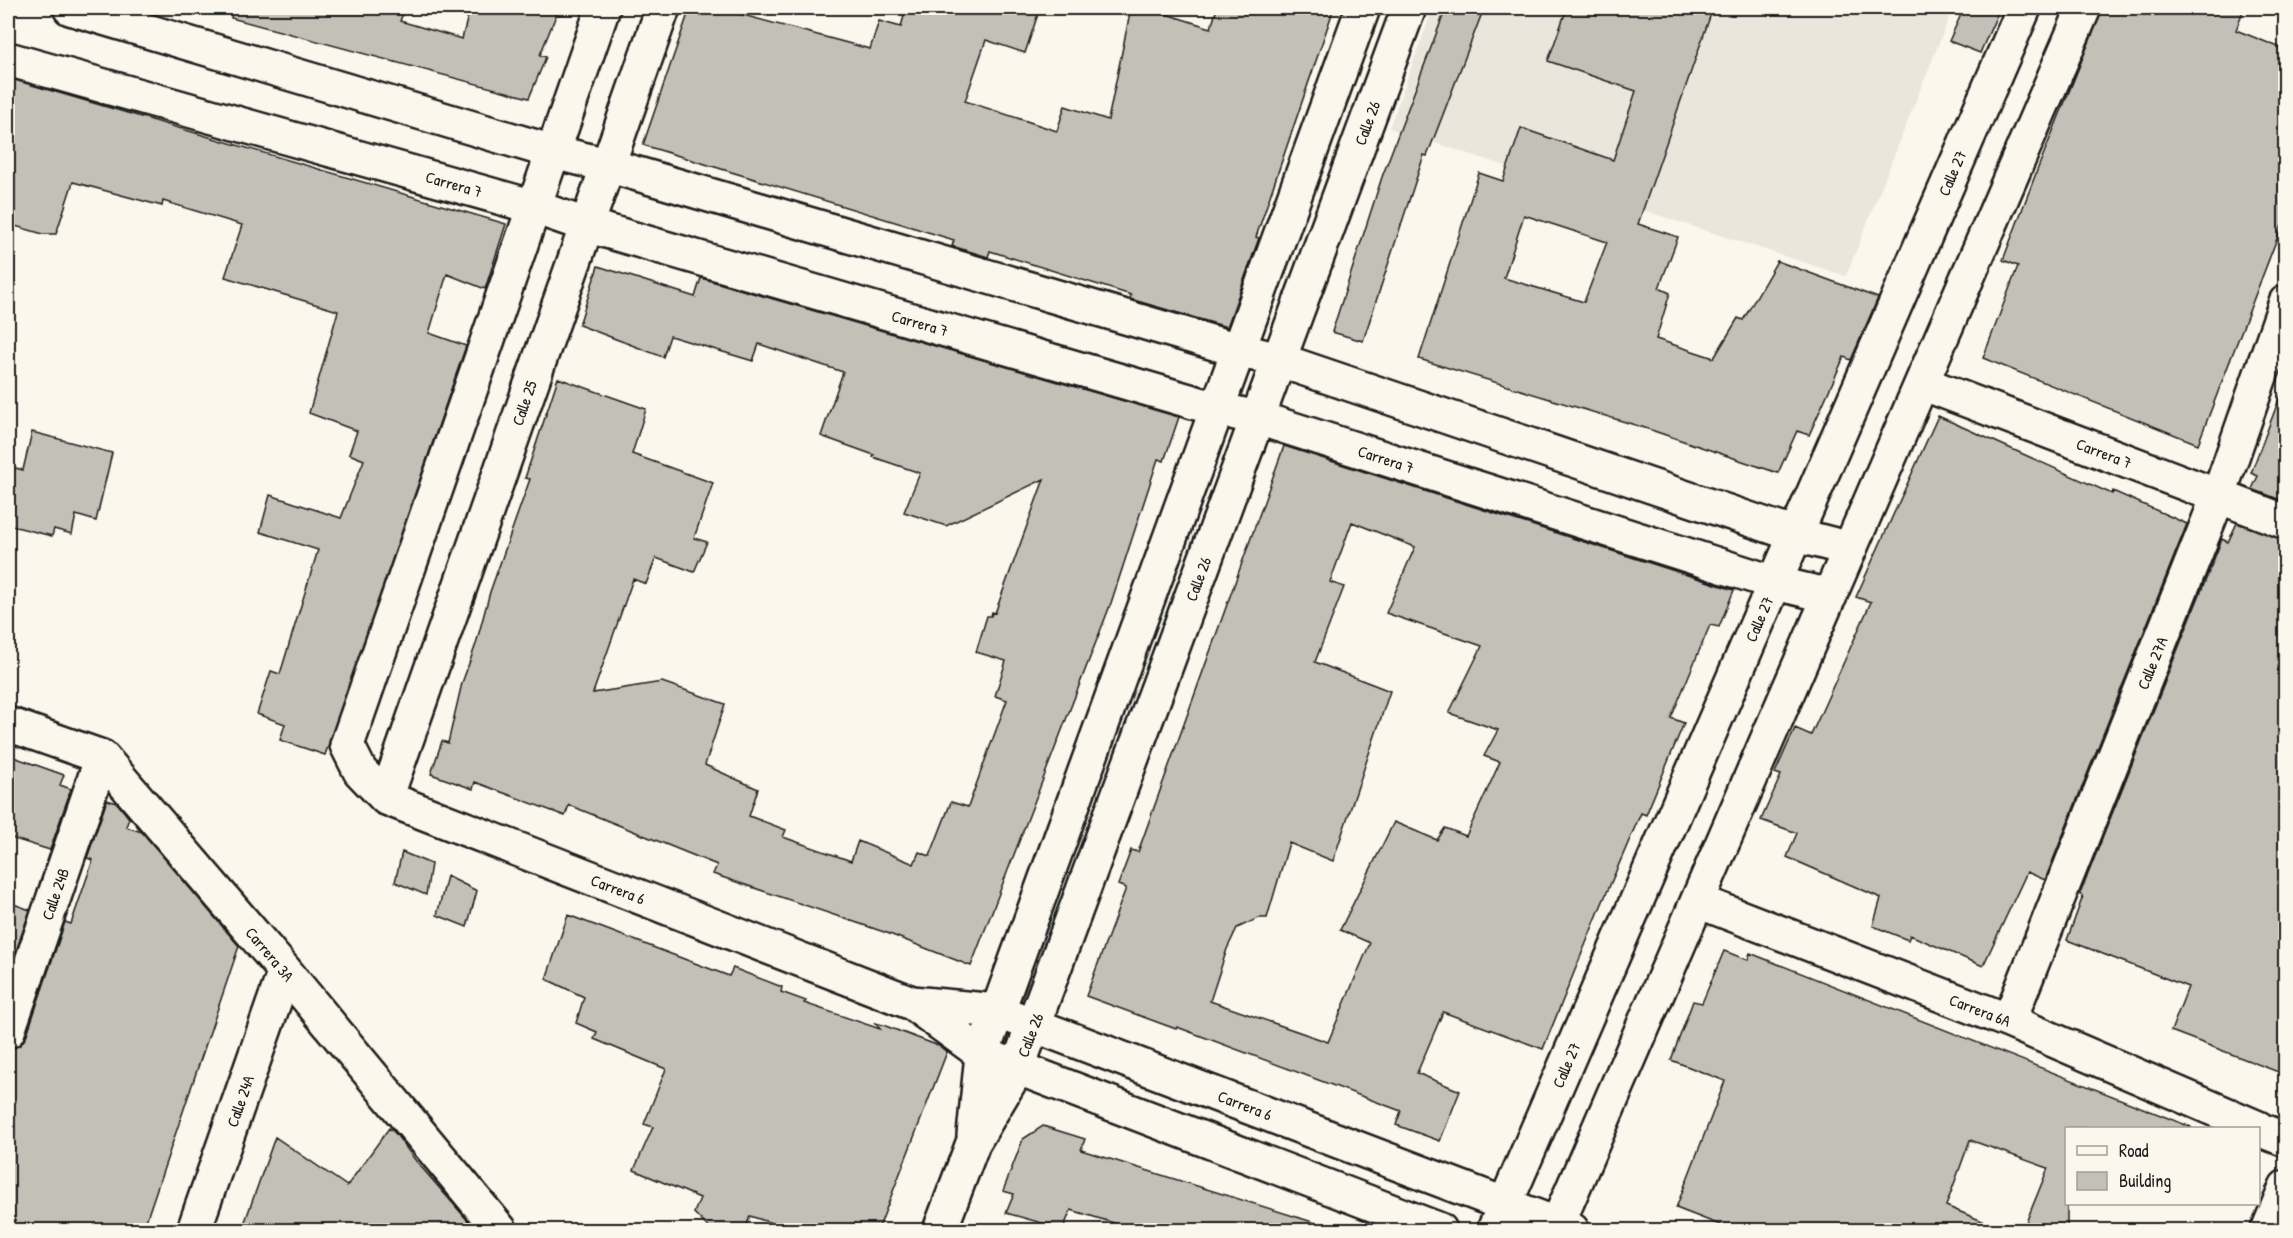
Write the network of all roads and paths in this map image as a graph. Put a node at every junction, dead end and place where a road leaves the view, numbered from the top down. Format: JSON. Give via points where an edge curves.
{"nodes":[{"id":1,"x":70,"y":8,"type":"edge"},
{"id":2,"x":603,"y":8,"type":"edge"},
{"id":3,"x":663,"y":8,"type":"edge"},
{"id":4,"x":1363,"y":8,"type":"edge"},
{"id":5,"x":1409,"y":8,"type":"edge"},
{"id":6,"x":2024,"y":8,"type":"edge"},
{"id":7,"x":2084,"y":8,"type":"edge"},
{"id":8,"x":8,"y":59,"type":"edge"},
{"id":9,"x":553,"y":152,"type":"junction"},
{"id":10,"x":608,"y":165,"type":"junction"},
{"id":11,"x":534,"y":207,"type":"junction"},
{"id":12,"x":586,"y":225,"type":"junction"},
{"id":13,"x":2286,"y":302,"type":"edge"},
{"id":14,"x":1238,"y":350,"type":"junction"},
{"id":15,"x":1279,"y":360,"type":"junction"},
{"id":16,"x":1922,"y":383,"type":"junction"},
{"id":17,"x":1217,"y":409,"type":"junction"},
{"id":18,"x":1257,"y":418,"type":"junction"},
{"id":19,"x":2218,"y":497,"type":"junction"},
{"id":20,"x":2286,"y":522,"type":"edge"},
{"id":21,"x":1796,"y":535,"type":"junction"},
{"id":22,"x":1850,"y":549,"type":"junction"},
{"id":23,"x":1775,"y":583,"type":"junction"},
{"id":24,"x":1830,"y":596,"type":"junction"},
{"id":25,"x":8,"y":724,"type":"edge"},
{"id":26,"x":102,"y":757,"type":"junction"},
{"id":27,"x":386,"y":798,"type":"junction"},
{"id":28,"x":1698,"y":901,"type":"junction"},
{"id":29,"x":285,"y":971,"type":"junction"},
{"id":30,"x":912,"y":1003,"type":"junction"},
{"id":31,"x":998,"y":1011,"type":"junction"},
{"id":32,"x":2009,"y":1021,"type":"junction"},
{"id":33,"x":1034,"y":1025,"type":"junction"},
{"id":34,"x":8,"y":1031,"type":"edge"},
{"id":35,"x":982,"y":1054,"type":"junction"},
{"id":36,"x":1017,"y":1069,"type":"junction"},
{"id":37,"x":2253,"y":1127,"type":"edge"},
{"id":38,"x":2260,"y":1130,"type":"edge"},
{"id":39,"x":2286,"y":1140,"type":"edge"},
{"id":40,"x":973,"y":1143,"type":"junction"},
{"id":41,"x":2286,"y":1187,"type":"edge"},
{"id":42,"x":1500,"y":1218,"type":"edge"},
{"id":43,"x":1562,"y":1229,"type":"edge"},
{"id":44,"x":194,"y":1230,"type":"edge"},
{"id":45,"x":500,"y":1230,"type":"edge"},
{"id":46,"x":940,"y":1230,"type":"edge"},
{"id":47,"x":1440,"y":1230,"type":"edge"},
{"id":48,"x":2268,"y":1230,"type":"edge"}],
"edges":[{"from":1,"to":9,"type":"street"},
{"from":2,"to":9,"type":"street"},
{"from":3,"to":10,"type":"street","name":"Calle 25"},
{"from":4,"to":14,"type":"street","name":"Calle 26"},
{"from":5,"to":15,"type":"street","name":"Calle 26"},
{"from":6,"to":21,"type":"street","name":"Calle 27"},
{"from":7,"to":16,"type":"street"},
{"from":8,"to":11,"type":"street","name":"Carrera 7"},
{"from":9,"to":10,"type":"street"},
{"from":9,"to":11,"type":"street"},
{"from":10,"to":12,"type":"street","name":"Calle 25"},
{"from":10,"to":14,"type":"street"},
{"from":11,"to":12,"type":"street","name":"Carrera 7"},
{"from":11,"to":27,"type":"street","name":"Carrera 6","via":[[347,746],[360,771]]},
{"from":12,"to":17,"type":"street","name":"Carrera 7"},
{"from":12,"to":27,"type":"street","name":"Calle 25"},
{"from":13,"to":19,"type":"street","name":"Calle 27A"},
{"from":14,"to":15,"type":"street"},
{"from":14,"to":17,"type":"street","name":"Calle 26"},
{"from":15,"to":18,"type":"street","name":"Calle 26"},
{"from":15,"to":21,"type":"street"},
{"from":16,"to":19,"type":"street","name":"Carrera 7"},
{"from":16,"to":22,"type":"street"},
{"from":17,"to":18,"type":"street","name":"Carrera 7"},
{"from":17,"to":31,"type":"street","name":"Calle 26"},
{"from":18,"to":23,"type":"street","name":"Carrera 7"},
{"from":18,"to":33,"type":"street","name":"Calle 26"},
{"from":19,"to":20,"type":"street","name":"Carrera 7"},
{"from":19,"to":32,"type":"street","name":"Calle 27A"},
{"from":21,"to":22,"type":"street"},
{"from":21,"to":23,"type":"street","name":"Calle 27"},
{"from":22,"to":24,"type":"street"},
{"from":23,"to":24,"type":"street","name":"Carrera 7"},
{"from":23,"to":42,"type":"street","name":"Calle 27"},
{"from":24,"to":28,"type":"street"},
{"from":25,"to":26,"type":"street"},
{"from":26,"to":29,"type":"street","name":"Carrera 3A"},
{"from":26,"to":34,"type":"street","name":"Calle 24B"},
{"from":27,"to":30,"type":"street","name":"Carrera 6"},
{"from":28,"to":32,"type":"street","name":"Carrera 6A"},
{"from":28,"to":43,"type":"street"},
{"from":29,"to":44,"type":"street","name":"Calle 24A"},
{"from":29,"to":45,"type":"street","name":"Carrera 3A"},
{"from":30,"to":31,"type":"street","name":"Carrera 6"},
{"from":30,"to":35,"type":"street","name":"Carrera 6"},
{"from":31,"to":33,"type":"street","name":"Carrera 6"},
{"from":31,"to":35,"type":"street","name":"Calle 26"},
{"from":32,"to":37,"type":"street","name":"Carrera 6A"},
{"from":33,"to":36,"type":"street","name":"Calle 26"},
{"from":33,"to":42,"type":"street","name":"Carrera 6"},
{"from":35,"to":36,"type":"street","name":"Carrera 6"},
{"from":35,"to":40,"type":"street","name":"Calle 26"},
{"from":36,"to":40,"type":"street","name":"Calle 26"},
{"from":36,"to":47,"type":"street","name":"Carrera 6"},
{"from":38,"to":39,"type":"street","name":"Carrera 6A"},
{"from":40,"to":46,"type":"street","name":"Calle 26"},
{"from":41,"to":48,"type":"street"},
{"from":42,"to":43,"type":"street","name":"Carrera 6"}]}
